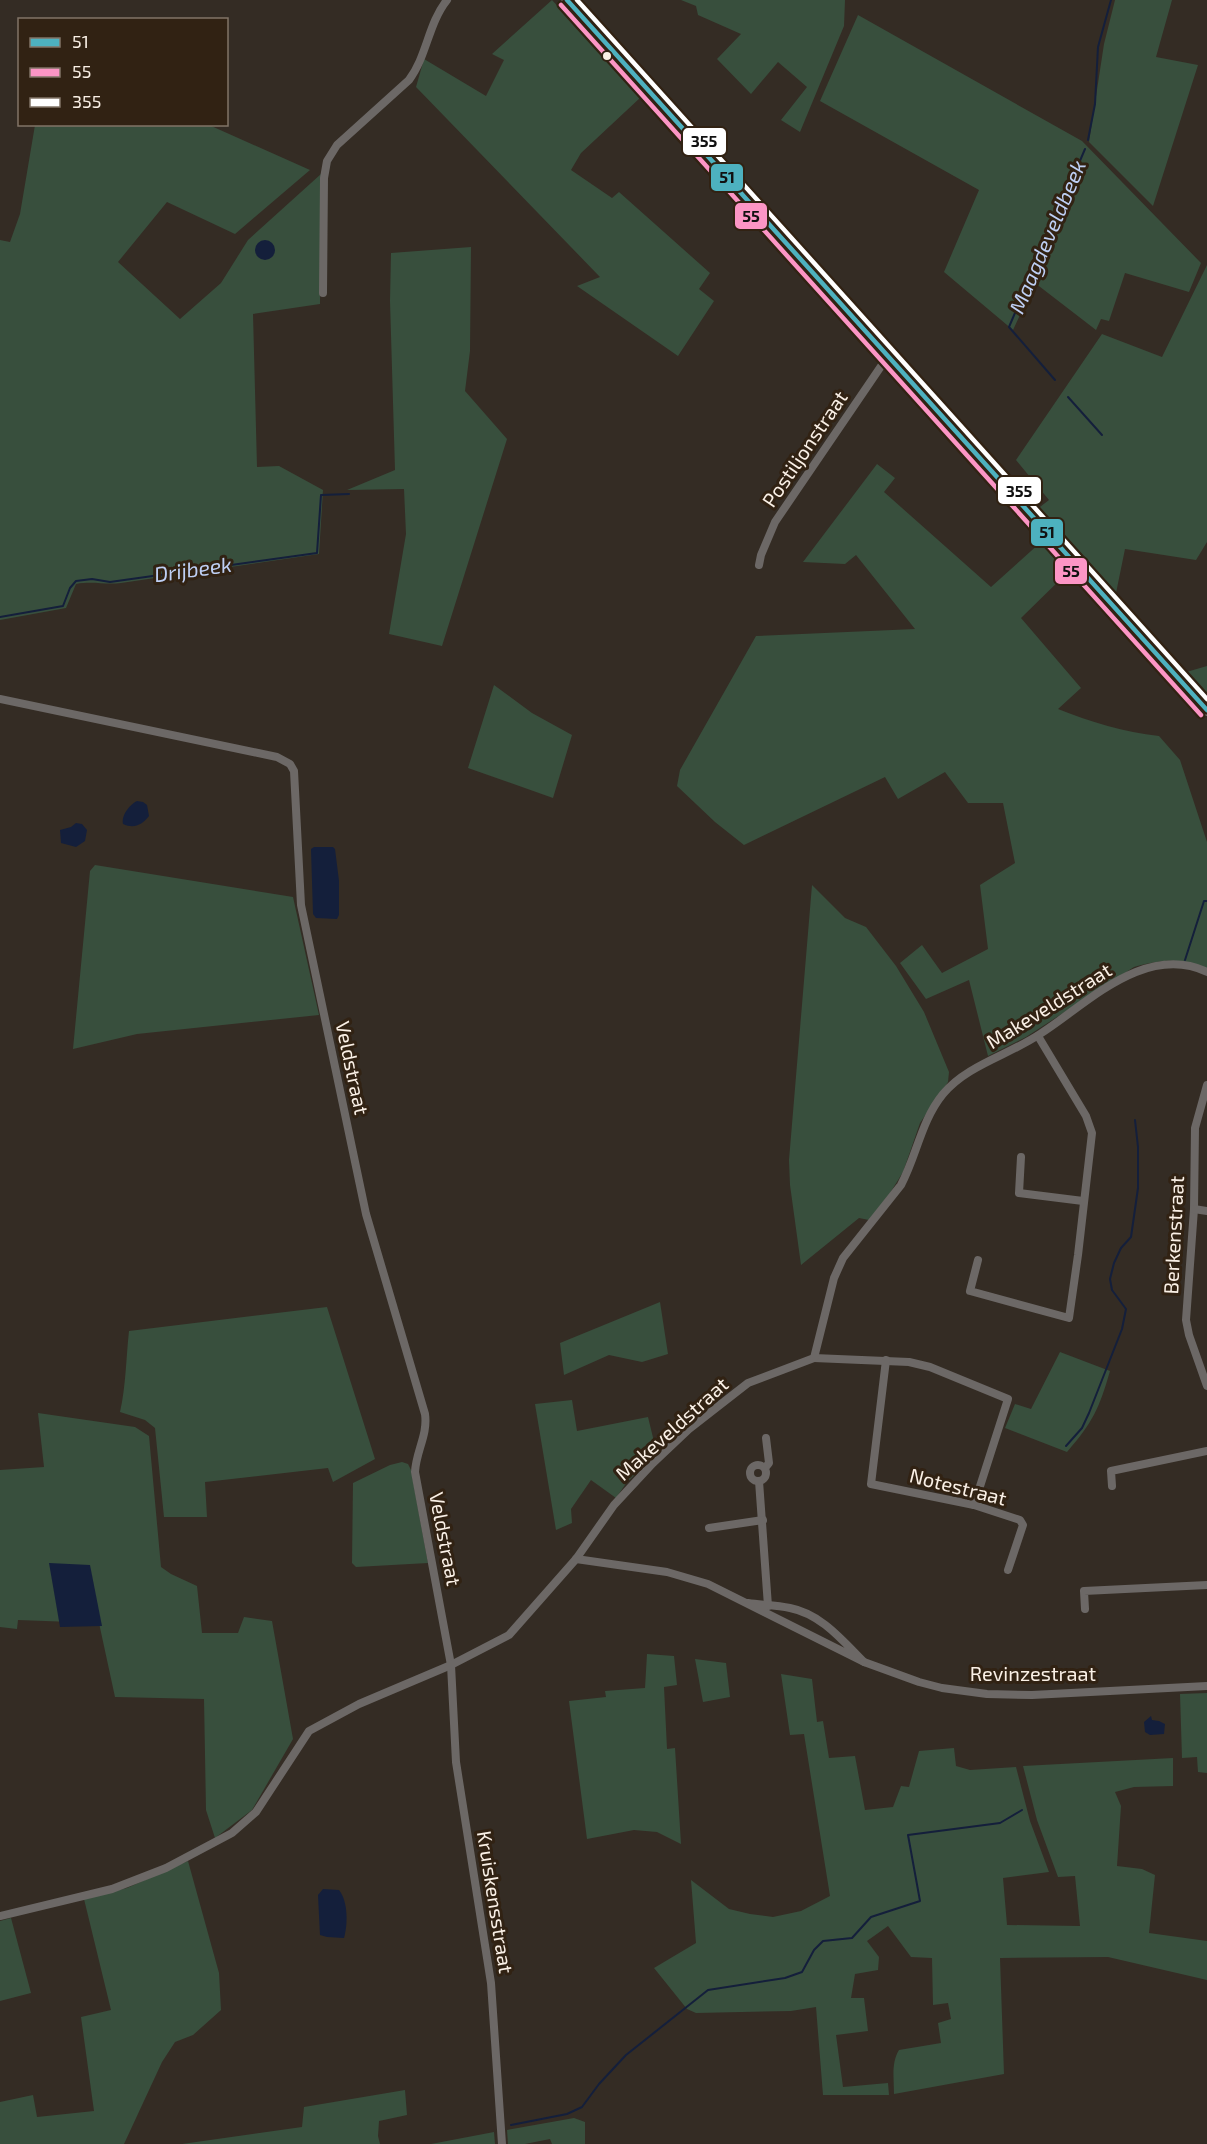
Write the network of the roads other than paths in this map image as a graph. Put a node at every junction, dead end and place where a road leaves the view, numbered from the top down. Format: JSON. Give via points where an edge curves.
{"nodes":[{"id":1,"x":447,"y":0,"type":"edge"},
{"id":2,"x":567,"y":0,"type":"edge"},
{"id":3,"x":323,"y":293,"type":"dead end"},
{"id":4,"x":888,"y":356,"type":"junction"},
{"id":5,"x":759,"y":565,"type":"dead end"},
{"id":6,"x":0,"y":699,"type":"edge"},
{"id":7,"x":1207,"y":710,"type":"edge"},
{"id":8,"x":1207,"y":972,"type":"edge"},
{"id":9,"x":1038,"y":1036,"type":"junction"},
{"id":10,"x":1207,"y":1085,"type":"edge"},
{"id":11,"x":1021,"y":1157,"type":"dead end"},
{"id":12,"x":1083,"y":1201,"type":"junction"},
{"id":13,"x":1194,"y":1209,"type":"junction"},
{"id":14,"x":1207,"y":1211,"type":"edge"},
{"id":15,"x":978,"y":1260,"type":"dead end"},
{"id":16,"x":814,"y":1358,"type":"junction"},
{"id":17,"x":886,"y":1360,"type":"junction"},
{"id":18,"x":1207,"y":1382,"type":"edge"},
{"id":19,"x":766,"y":1438,"type":"dead end"},
{"id":20,"x":1207,"y":1451,"type":"edge"},
{"id":21,"x":765,"y":1467,"type":"junction"},
{"id":22,"x":759,"y":1481,"type":"junction"},
{"id":23,"x":1112,"y":1486,"type":"dead end"},
{"id":24,"x":974,"y":1505,"type":"junction"},
{"id":25,"x":763,"y":1520,"type":"junction"},
{"id":26,"x":709,"y":1528,"type":"dead end"},
{"id":27,"x":576,"y":1558,"type":"junction"},
{"id":28,"x":1008,"y":1570,"type":"dead end"},
{"id":29,"x":1207,"y":1585,"type":"edge"},
{"id":30,"x":748,"y":1603,"type":"junction"},
{"id":31,"x":768,"y":1606,"type":"junction"},
{"id":32,"x":1085,"y":1609,"type":"dead end"},
{"id":33,"x":864,"y":1662,"type":"junction"},
{"id":34,"x":451,"y":1665,"type":"junction"},
{"id":35,"x":1207,"y":1686,"type":"edge"},
{"id":36,"x":0,"y":1916,"type":"edge"},
{"id":37,"x":502,"y":2144,"type":"edge"}],
"edges":[{"from":1,"to":3,"type":"street","via":[[437,13],[416,71],[337,145],[327,161]]},
{"from":2,"to":4,"type":"main road"},
{"from":4,"to":5,"type":"street","name":"Postiljonstraat","via":[[775,522]]},
{"from":4,"to":7,"type":"main road"},
{"from":6,"to":34,"type":"street","name":"Veldstraat","via":[[277,757],[292,767],[296,781],[300,905],[366,1214],[425,1414],[426,1431],[415,1472]]},
{"from":8,"to":9,"type":"street","name":"Makeveldstraat","via":[[1196,966],[1172,964],[1135,972]]},
{"from":9,"to":12,"type":"street","via":[[1086,1116],[1092,1133]]},
{"from":9,"to":16,"type":"street","name":"Makeveldstraat","via":[[957,1078],[942,1095],[922,1128],[901,1185],[843,1258],[834,1278]]},
{"from":10,"to":13,"type":"street","name":"Berkenstraat","via":[[1195,1128]]},
{"from":11,"to":12,"type":"street","via":[[1019,1193]]},
{"from":12,"to":15,"type":"street","via":[[1069,1318],[970,1291]]},
{"from":13,"to":14,"type":"street"},
{"from":13,"to":18,"type":"street","name":"Berkenstraat","via":[[1186,1320]]},
{"from":16,"to":17,"type":"street"},
{"from":16,"to":27,"type":"street","name":"Makeveldstraat","via":[[748,1383],[689,1429],[614,1505]]},
{"from":17,"to":24,"type":"street","name":"Notestraat","via":[[871,1484]]},
{"from":17,"to":24,"type":"street","via":[[930,1367],[1008,1399]]},
{"from":19,"to":21,"type":"street","via":[[769,1463]]},
{"from":20,"to":23,"type":"street","via":[[1111,1471]]},
{"from":21,"to":22,"type":"street","via":[[766,1474]]},
{"from":21,"to":22,"type":"street","via":[[758,1464],[750,1470],[752,1478]]},
{"from":22,"to":25,"type":"street"},
{"from":24,"to":28,"type":"street","name":"Notestraat","via":[[1020,1520],[1023,1525]]},
{"from":25,"to":26,"type":"street"},
{"from":25,"to":31,"type":"street"},
{"from":27,"to":30,"type":"street","name":"Revinzestraat","via":[[667,1572],[708,1584]]},
{"from":27,"to":34,"type":"street","name":"Makeveldstraat","via":[[509,1635]]},
{"from":29,"to":32,"type":"street","via":[[1084,1591]]},
{"from":30,"to":31,"type":"street","name":"Revinzestraat"},
{"from":30,"to":33,"type":"street","name":"Revinzestraat"},
{"from":31,"to":33,"type":"street","name":"Revinzestraat","via":[[788,1607],[817,1618]]},
{"from":33,"to":35,"type":"street","name":"Revinzestraat","via":[[942,1688],[987,1694]]},
{"from":34,"to":36,"type":"street","name":"Makeveldstraat","via":[[359,1704],[309,1731],[256,1812],[232,1833],[166,1868],[112,1889]]},
{"from":34,"to":37,"type":"street","name":"Kruiskensstraat","via":[[456,1762],[491,1983]]}]}
